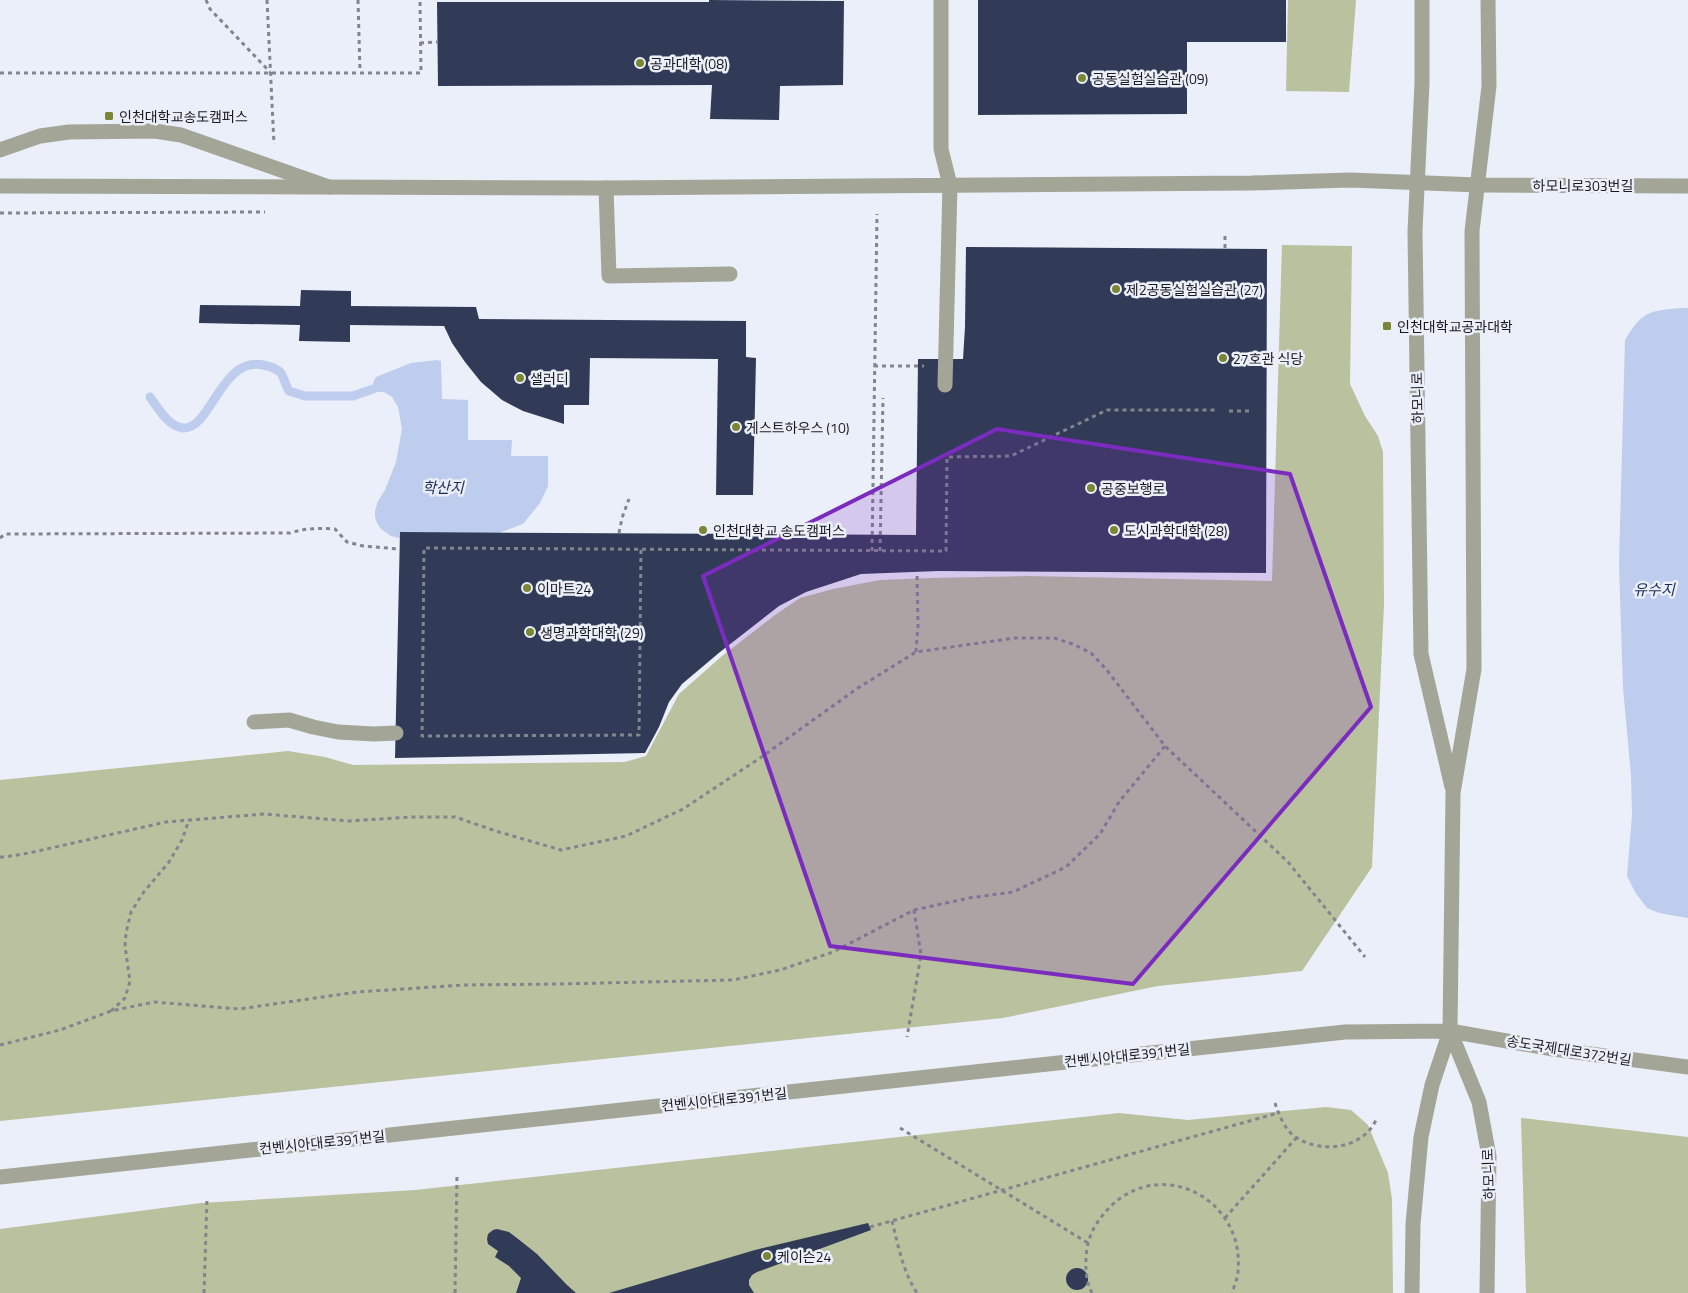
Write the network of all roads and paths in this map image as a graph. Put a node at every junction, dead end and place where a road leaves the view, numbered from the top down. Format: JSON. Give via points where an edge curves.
{"nodes":[{"id":1,"x":206,"y":0,"type":"edge"},
{"id":2,"x":267,"y":0,"type":"edge"},
{"id":3,"x":358,"y":0,"type":"edge"},
{"id":4,"x":420,"y":0,"type":"edge"},
{"id":5,"x":941,"y":0,"type":"edge"},
{"id":6,"x":1422,"y":0,"type":"edge"},
{"id":7,"x":1488,"y":0,"type":"edge"},
{"id":8,"x":437,"y":42,"type":"dead end"},
{"id":9,"x":420,"y":43,"type":"junction"},
{"id":10,"x":270,"y":72,"type":"junction"},
{"id":11,"x":360,"y":72,"type":"junction"},
{"id":12,"x":0,"y":73,"type":"edge"},
{"id":13,"x":0,"y":150,"type":"edge"},
{"id":14,"x":276,"y":167,"type":"junction"},
{"id":15,"x":1417,"y":184,"type":"junction"},
{"id":16,"x":950,"y":185,"type":"junction"},
{"id":17,"x":1478,"y":185,"type":"junction"},
{"id":18,"x":0,"y":186,"type":"edge"},
{"id":19,"x":1688,"y":186,"type":"edge"},
{"id":20,"x":330,"y":187,"type":"junction"},
{"id":21,"x":606,"y":188,"type":"junction"},
{"id":22,"x":265,"y":212,"type":"dead end"},
{"id":23,"x":0,"y":213,"type":"edge"},
{"id":24,"x":877,"y":214,"type":"dead end"},
{"id":25,"x":1225,"y":235,"type":"dead end"},
{"id":26,"x":1225,"y":248,"type":"dead end"},
{"id":27,"x":730,"y":274,"type":"dead end"},
{"id":28,"x":874,"y":366,"type":"junction"},
{"id":29,"x":946,"y":366,"type":"junction"},
{"id":30,"x":945,"y":386,"type":"dead end"},
{"id":31,"x":883,"y":398,"type":"dead end"},
{"id":32,"x":1215,"y":410,"type":"dead end"},
{"id":33,"x":1230,"y":411,"type":"dead end"},
{"id":34,"x":1249,"y":411,"type":"dead end"},
{"id":35,"x":629,"y":499,"type":"dead end"},
{"id":36,"x":619,"y":533,"type":"dead end"},
{"id":37,"x":0,"y":538,"type":"edge"},
{"id":38,"x":400,"y":549,"type":"dead end"},
{"id":39,"x":641,"y":550,"type":"junction"},
{"id":40,"x":872,"y":551,"type":"junction"},
{"id":41,"x":880,"y":551,"type":"junction"},
{"id":42,"x":917,"y":572,"type":"dead end"},
{"id":43,"x":916,"y":652,"type":"junction"},
{"id":44,"x":254,"y":722,"type":"dead end"},
{"id":45,"x":396,"y":733,"type":"dead end"},
{"id":46,"x":1165,"y":746,"type":"junction"},
{"id":47,"x":1453,"y":793,"type":"junction"},
{"id":48,"x":189,"y":820,"type":"junction"},
{"id":49,"x":0,"y":857,"type":"edge"},
{"id":50,"x":914,"y":910,"type":"junction"},
{"id":51,"x":1364,"y":956,"type":"dead end"},
{"id":52,"x":111,"y":1011,"type":"junction"},
{"id":53,"x":1450,"y":1031,"type":"junction"},
{"id":54,"x":907,"y":1038,"type":"dead end"},
{"id":55,"x":0,"y":1045,"type":"edge"},
{"id":56,"x":1688,"y":1067,"type":"edge"},
{"id":57,"x":1274,"y":1103,"type":"dead end"},
{"id":58,"x":1278,"y":1113,"type":"junction"},
{"id":59,"x":1376,"y":1120,"type":"dead end"},
{"id":60,"x":900,"y":1128,"type":"dead end"},
{"id":61,"x":1297,"y":1138,"type":"junction"},
{"id":62,"x":457,"y":1175,"type":"dead end"},
{"id":63,"x":0,"y":1177,"type":"edge"},
{"id":64,"x":1002,"y":1190,"type":"junction"},
{"id":65,"x":207,"y":1198,"type":"dead end"},
{"id":66,"x":1225,"y":1218,"type":"junction"},
{"id":67,"x":892,"y":1221,"type":"junction"},
{"id":68,"x":870,"y":1227,"type":"dead end"},
{"id":69,"x":1088,"y":1243,"type":"junction"},
{"id":70,"x":204,"y":1293,"type":"edge"},
{"id":71,"x":454,"y":1293,"type":"edge"},
{"id":72,"x":917,"y":1293,"type":"edge"},
{"id":73,"x":1092,"y":1293,"type":"edge"},
{"id":74,"x":1232,"y":1293,"type":"edge"},
{"id":75,"x":1412,"y":1293,"type":"edge"},
{"id":76,"x":1487,"y":1293,"type":"edge"}],
"edges":[{"from":1,"to":10,"type":"path","via":[[210,9]]},
{"from":2,"to":10,"type":"path"},
{"from":3,"to":11,"type":"path"},
{"from":4,"to":9,"type":"path"},
{"from":5,"to":16,"type":"street","via":[[941,149]]},
{"from":6,"to":15,"type":"street","name":"하모니로"},
{"from":7,"to":17,"type":"street","name":"하모니로","via":[[1488,86]]},
{"from":8,"to":9,"type":"path"},
{"from":9,"to":11,"type":"path","via":[[421,73]]},
{"from":10,"to":11,"type":"path"},
{"from":10,"to":12,"type":"path"},
{"from":10,"to":14,"type":"path"},
{"from":13,"to":14,"type":"street","via":[[40,136],[69,132],[155,131],[181,135]]},
{"from":14,"to":20,"type":"street"},
{"from":15,"to":16,"type":"street","name":"하모니로303번길","via":[[1350,180]]},
{"from":15,"to":17,"type":"street","name":"하모니로303번길"},
{"from":15,"to":47,"type":"street","name":"하모니로","via":[[1421,654]]},
{"from":16,"to":21,"type":"street","name":"하모니로303번길"},
{"from":16,"to":29,"type":"street"},
{"from":17,"to":19,"type":"street","name":"하모니로303번길"},
{"from":17,"to":47,"type":"street","name":"하모니로","via":[[1472,231],[1474,669]]},
{"from":18,"to":20,"type":"street","name":"하모니로303번길"},
{"from":20,"to":21,"type":"street","name":"하모니로303번길"},
{"from":21,"to":27,"type":"street","via":[[609,276]]},
{"from":22,"to":23,"type":"path"},
{"from":24,"to":28,"type":"path"},
{"from":25,"to":26,"type":"path"},
{"from":28,"to":29,"type":"path"},
{"from":28,"to":40,"type":"path"},
{"from":29,"to":30,"type":"street"},
{"from":31,"to":41,"type":"path"},
{"from":32,"to":41,"type":"path","via":[[1108,410],[1011,456],[947,457],[946,551]]},
{"from":33,"to":34,"type":"path"},
{"from":35,"to":36,"type":"path"},
{"from":37,"to":38,"type":"path","via":[[5,534],[290,533],[321,528],[335,530],[347,542]]},
{"from":39,"to":39,"type":"path","via":[[639,735],[422,736],[424,548]]},
{"from":39,"to":40,"type":"path"},
{"from":40,"to":41,"type":"path"},
{"from":42,"to":43,"type":"path"},
{"from":43,"to":46,"type":"path","via":[[1015,638],[1054,638],[1073,644],[1091,653],[1101,664]]},
{"from":43,"to":48,"type":"path","via":[[858,688],[683,809],[626,836],[561,850],[455,817],[410,816],[349,821],[264,814]]},
{"from":44,"to":45,"type":"street","via":[[289,720],[338,732]]},
{"from":46,"to":50,"type":"path","via":[[1118,802],[1100,834],[1066,867],[1013,892]]},
{"from":46,"to":51,"type":"path","via":[[1288,862]]},
{"from":47,"to":53,"type":"street","name":"하모니로"},
{"from":48,"to":49,"type":"path"},
{"from":48,"to":52,"type":"path","via":[[169,862],[132,912],[126,933],[130,981],[125,998]]},
{"from":50,"to":52,"type":"path","via":[[833,952],[780,970],[733,980],[464,984],[357,992],[239,1009],[154,1002]]},
{"from":50,"to":54,"type":"path","via":[[921,955]]},
{"from":52,"to":55,"type":"path","via":[[60,1030]]},
{"from":53,"to":56,"type":"street","name":"송도국제대로372번길"},
{"from":53,"to":63,"type":"street","name":"컨벤시아대로391번길","via":[[1345,1032]]},
{"from":53,"to":75,"type":"street","name":"하모니로","via":[[1432,1085],[1421,1137],[1413,1224]]},
{"from":53,"to":76,"type":"street","name":"하모니로","via":[[1479,1102],[1490,1156]]},
{"from":57,"to":58,"type":"path"},
{"from":58,"to":61,"type":"path"},
{"from":58,"to":64,"type":"path"},
{"from":59,"to":61,"type":"path","via":[[1361,1138],[1344,1146],[1326,1148]]},
{"from":60,"to":64,"type":"path"},
{"from":61,"to":66,"type":"path"},
{"from":62,"to":71,"type":"path"},
{"from":64,"to":67,"type":"path"},
{"from":64,"to":69,"type":"path"},
{"from":65,"to":70,"type":"path"},
{"from":66,"to":69,"type":"path","via":[[1213,1204],[1192,1190],[1167,1185],[1142,1188],[1119,1198],[1101,1216]]},
{"from":66,"to":74,"type":"path","via":[[1238,1247],[1238,1272]]},
{"from":67,"to":68,"type":"path"},
{"from":67,"to":72,"type":"path","via":[[911,1285]]},
{"from":69,"to":73,"type":"path","via":[[1085,1263]]}]}
